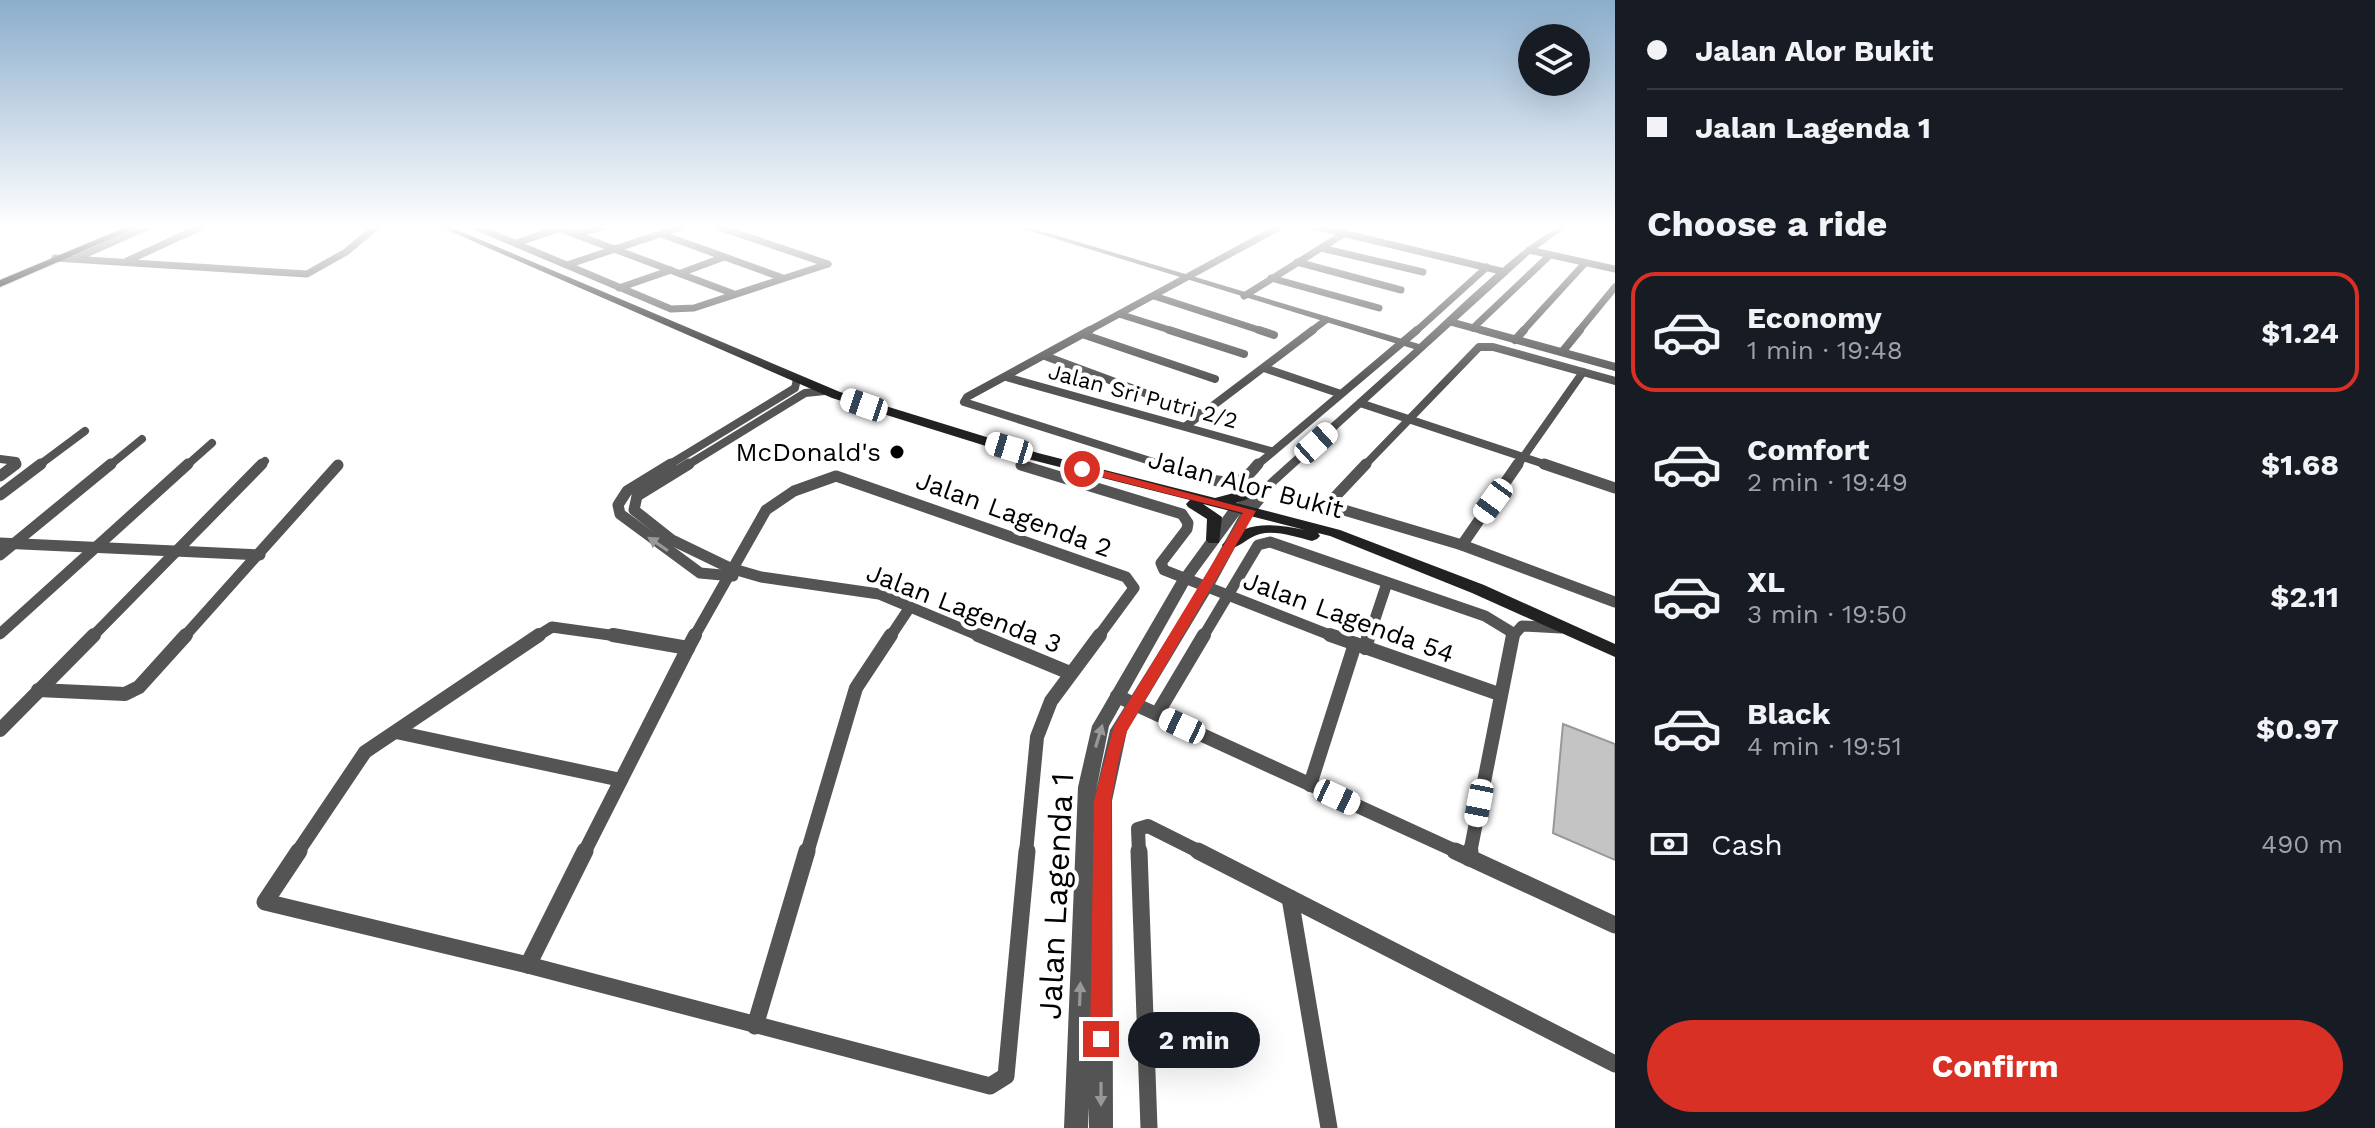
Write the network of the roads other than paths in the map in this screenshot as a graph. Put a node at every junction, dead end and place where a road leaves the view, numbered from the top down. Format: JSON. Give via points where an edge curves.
{"nodes":[{"id":1,"x":566,"y":279,"type":"edge"},
{"id":2,"x":598,"y":279,"type":"edge"},
{"id":3,"x":646,"y":279,"type":"edge"},
{"id":4,"x":695,"y":279,"type":"edge"},
{"id":5,"x":782,"y":279,"type":"edge"},
{"id":6,"x":1183,"y":279,"type":"edge"},
{"id":7,"x":1186,"y":279,"type":"edge"},
{"id":8,"x":1270,"y":279,"type":"edge"},
{"id":9,"x":1273,"y":279,"type":"edge"},
{"id":10,"x":1359,"y":279,"type":"edge"},
{"id":11,"x":1474,"y":279,"type":"edge"},
{"id":12,"x":1498,"y":279,"type":"edge"},
{"id":13,"x":1525,"y":279,"type":"edge"},
{"id":14,"x":1571,"y":279,"type":"edge"},
{"id":15,"x":1615,"y":287,"type":"edge"},
{"id":16,"x":619,"y":288,"type":"junction"},
{"id":17,"x":1401,"y":290,"type":"dead end"},
{"id":18,"x":734,"y":294,"type":"junction"},
{"id":19,"x":1154,"y":296,"type":"junction"},
{"id":20,"x":1244,"y":296,"type":"junction"},
{"id":21,"x":1379,"y":308,"type":"dead end"},
{"id":22,"x":1119,"y":314,"type":"junction"},
{"id":23,"x":1326,"y":320,"type":"junction"},
{"id":24,"x":1451,"y":322,"type":"junction"},
{"id":25,"x":1473,"y":328,"type":"junction"},
{"id":26,"x":1085,"y":335,"type":"junction"},
{"id":27,"x":1274,"y":335,"type":"dead end"},
{"id":28,"x":1515,"y":340,"type":"junction"},
{"id":29,"x":1403,"y":343,"type":"junction"},
{"id":30,"x":1422,"y":348,"type":"junction"},
{"id":31,"x":1562,"y":352,"type":"junction"},
{"id":32,"x":1244,"y":354,"type":"dead end"},
{"id":33,"x":1045,"y":356,"type":"junction"},
{"id":34,"x":1615,"y":367,"type":"edge"},
{"id":35,"x":1264,"y":368,"type":"junction"},
{"id":36,"x":1583,"y":372,"type":"junction"},
{"id":37,"x":1006,"y":377,"type":"junction"},
{"id":38,"x":797,"y":379,"type":"junction"},
{"id":39,"x":1215,"y":379,"type":"dead end"},
{"id":40,"x":1615,"y":381,"type":"edge"},
{"id":41,"x":825,"y":391,"type":"junction"},
{"id":42,"x":1341,"y":394,"type":"junction"},
{"id":43,"x":1360,"y":403,"type":"junction"},
{"id":44,"x":1204,"y":415,"type":"junction"},
{"id":45,"x":1409,"y":419,"type":"junction"},
{"id":46,"x":1186,"y":426,"type":"junction"},
{"id":47,"x":85,"y":431,"type":"dead end"},
{"id":48,"x":142,"y":439,"type":"dead end"},
{"id":49,"x":212,"y":443,"type":"dead end"},
{"id":50,"x":1271,"y":451,"type":"junction"},
{"id":51,"x":1525,"y":458,"type":"junction"},
{"id":52,"x":0,"y":459,"type":"edge"},
{"id":53,"x":265,"y":461,"type":"dead end"},
{"id":54,"x":338,"y":465,"type":"dead end"},
{"id":55,"x":1021,"y":465,"type":"dead end"},
{"id":56,"x":1,"y":475,"type":"edge"},
{"id":57,"x":1615,"y":488,"type":"edge"},
{"id":58,"x":1266,"y":489,"type":"junction"},
{"id":59,"x":1172,"y":494,"type":"junction"},
{"id":60,"x":0,"y":495,"type":"edge"},
{"id":61,"x":1242,"y":512,"type":"junction"},
{"id":62,"x":1303,"y":524,"type":"junction"},
{"id":63,"x":1333,"y":540,"type":"junction"},
{"id":64,"x":1222,"y":542,"type":"junction"},
{"id":65,"x":0,"y":543,"type":"edge"},
{"id":66,"x":13,"y":544,"type":"junction"},
{"id":67,"x":1462,"y":545,"type":"junction"},
{"id":68,"x":96,"y":547,"type":"junction"},
{"id":69,"x":1371,"y":548,"type":"junction"},
{"id":70,"x":176,"y":550,"type":"junction"},
{"id":71,"x":0,"y":555,"type":"edge"},
{"id":72,"x":260,"y":555,"type":"junction"},
{"id":73,"x":730,"y":572,"type":"junction"},
{"id":74,"x":1184,"y":580,"type":"junction"},
{"id":75,"x":1387,"y":583,"type":"junction"},
{"id":76,"x":1206,"y":588,"type":"junction"},
{"id":77,"x":1226,"y":596,"type":"junction"},
{"id":78,"x":1615,"y":602,"type":"edge"},
{"id":79,"x":910,"y":607,"type":"junction"},
{"id":80,"x":1569,"y":629,"type":"junction"},
{"id":81,"x":1513,"y":633,"type":"junction"},
{"id":82,"x":0,"y":634,"type":"edge"},
{"id":83,"x":1360,"y":646,"type":"junction"},
{"id":84,"x":688,"y":648,"type":"junction"},
{"id":85,"x":1615,"y":651,"type":"edge"},
{"id":86,"x":1070,"y":673,"type":"junction"},
{"id":87,"x":38,"y":690,"type":"junction"},
{"id":88,"x":1499,"y":694,"type":"junction"},
{"id":89,"x":1117,"y":696,"type":"junction"},
{"id":90,"x":1136,"y":705,"type":"junction"},
{"id":91,"x":1157,"y":714,"type":"junction"},
{"id":92,"x":0,"y":730,"type":"edge"},
{"id":93,"x":396,"y":732,"type":"junction"},
{"id":94,"x":621,"y":780,"type":"junction"},
{"id":95,"x":1310,"y":785,"type":"junction"},
{"id":96,"x":1469,"y":858,"type":"junction"},
{"id":97,"x":1290,"y":898,"type":"junction"},
{"id":98,"x":1615,"y":925,"type":"edge"},
{"id":99,"x":528,"y":965,"type":"junction"},
{"id":100,"x":755,"y":1026,"type":"junction"},
{"id":101,"x":1615,"y":1064,"type":"edge"},
{"id":102,"x":1076,"y":1128,"type":"edge"},
{"id":103,"x":1101,"y":1128,"type":"edge"},
{"id":104,"x":1149,"y":1128,"type":"edge"},
{"id":105,"x":1329,"y":1128,"type":"edge"}],
"edges":[{"from":1,"to":38,"type":"main road","name":"Jalan Alor Bukit"},
{"from":2,"to":16,"type":"street"},
{"from":3,"to":16,"type":"street"},
{"from":4,"to":18,"type":"street"},
{"from":5,"to":18,"type":"street"},
{"from":6,"to":19,"type":"street"},
{"from":7,"to":20,"type":"street"},
{"from":8,"to":20,"type":"street"},
{"from":9,"to":21,"type":"street"},
{"from":10,"to":17,"type":"street"},
{"from":11,"to":29,"type":"street"},
{"from":12,"to":24,"type":"street","name":"Jalan Lagenda 1"},
{"from":13,"to":25,"type":"street"},
{"from":14,"to":28,"type":"street"},
{"from":15,"to":31,"type":"street"},
{"from":16,"to":18,"type":"street","via":[[680,310]]},
{"from":19,"to":22,"type":"street"},
{"from":19,"to":27,"type":"street"},
{"from":20,"to":23,"type":"street"},
{"from":22,"to":26,"type":"street"},
{"from":22,"to":32,"type":"street"},
{"from":23,"to":29,"type":"street"},
{"from":23,"to":35,"type":"street"},
{"from":24,"to":25,"type":"street"},
{"from":24,"to":30,"type":"street","name":"Jalan Lagenda 1"},
{"from":25,"to":28,"type":"street"},
{"from":26,"to":33,"type":"street"},
{"from":26,"to":39,"type":"street"},
{"from":28,"to":31,"type":"street"},
{"from":29,"to":30,"type":"street"},
{"from":29,"to":42,"type":"street"},
{"from":30,"to":43,"type":"street","name":"Jalan Lagenda 1"},
{"from":31,"to":34,"type":"street"},
{"from":33,"to":37,"type":"street"},
{"from":33,"to":44,"type":"street"},
{"from":35,"to":42,"type":"street"},
{"from":35,"to":44,"type":"street"},
{"from":36,"to":40,"type":"street"},
{"from":36,"to":45,"type":"street","via":[[1479,347]]},
{"from":36,"to":51,"type":"street"},
{"from":37,"to":46,"type":"street","name":"Jalan Sri Putri 2/2"},
{"from":37,"to":50,"type":"street","via":[[964,402],[1222,482],[1245,478]]},
{"from":38,"to":41,"type":"main road","name":"Jalan Alor Bukit"},
{"from":73,"to":38,"type":"street","one_way":true,"via":[[700,573],[630,524],[618,505],[627,491],[795,388]]},
{"from":41,"to":59,"type":"main road","name":"Jalan Alor Bukit"},
{"from":41,"to":73,"type":"street","via":[[805,393],[637,496],[634,510],[642,518]]},
{"from":42,"to":50,"type":"street"},
{"from":43,"to":45,"type":"street"},
{"from":43,"to":58,"type":"street","name":"Jalan Lagenda 1"},
{"from":44,"to":46,"type":"street"},
{"from":45,"to":51,"type":"street"},
{"from":45,"to":67,"type":"street","via":[[1333,499],[1357,515]]},
{"from":46,"to":50,"type":"street","name":"Jalan Sri Putri 2/2"},
{"from":47,"to":60,"type":"street"},
{"from":48,"to":66,"type":"street"},
{"from":49,"to":68,"type":"street"},
{"from":51,"to":57,"type":"street"},
{"from":51,"to":67,"type":"street"},
{"from":52,"to":56,"type":"street","via":[[16,461]]},
{"from":53,"to":70,"type":"street"},
{"from":54,"to":72,"type":"street"},
{"from":55,"to":74,"type":"street","via":[[1182,514],[1187,529],[1161,566]]},
{"from":58,"to":59,"type":"main road","via":[[1236,499]]},
{"from":58,"to":61,"type":"street","name":"Jalan Lagenda 1"},
{"from":58,"to":62,"type":"main road","via":[[1268,507]]},
{"from":59,"to":61,"type":"main road","name":"Jalan Alor Bukit"},
{"from":59,"to":64,"type":"main road","via":[[1211,512]]},
{"from":61,"to":62,"type":"main road","name":"Jalan Alor Bukit"},
{"from":61,"to":63,"type":"main road","name":"Jalan Alor Bukit"},
{"from":61,"to":64,"type":"street","name":"Jalan Lagenda 1"},
{"from":62,"to":69,"type":"main road","name":"Jalan Alor Bukit"},
{"from":63,"to":64,"type":"main road","via":[[1261,528]]},
{"from":63,"to":69,"type":"main road","name":"Jalan Alor Bukit"},
{"from":64,"to":74,"type":"street","name":"Jalan Lagenda 1"},
{"from":64,"to":76,"type":"street","name":"Jalan Lagenda 1"},
{"from":65,"to":66,"type":"street"},
{"from":66,"to":68,"type":"street"},
{"from":66,"to":71,"type":"street"},
{"from":67,"to":78,"type":"street"},
{"from":68,"to":70,"type":"street"},
{"from":68,"to":82,"type":"street"},
{"from":69,"to":80,"type":"main road","name":"Jalan Alor Bukit"},
{"from":70,"to":72,"type":"street"},
{"from":70,"to":87,"type":"street"},
{"from":72,"to":87,"type":"street","via":[[139,687],[125,694]]},
{"from":73,"to":79,"type":"street","name":"Jalan Lagenda 3","via":[[857,588]]},
{"from":73,"to":84,"type":"street","name":"Jalan Lagenda 2"},
{"from":73,"to":86,"type":"street","name":"Jalan Lagenda 2","via":[[764,511],[820,479],[836,476],[1131,583],[1130,594]]},
{"from":74,"to":76,"type":"street","name":"Jalan Lagenda 54"},
{"from":74,"to":89,"type":"street","name":"Jalan Lagenda 1"},
{"from":75,"to":77,"type":"street","via":[[1270,542],[1258,545]]},
{"from":75,"to":81,"type":"street","via":[[1485,616]]},
{"from":75,"to":83,"type":"street"},
{"from":76,"to":77,"type":"street","name":"Jalan Lagenda 54"},
{"from":76,"to":90,"type":"street","name":"Jalan Lagenda 1"},
{"from":77,"to":83,"type":"street","name":"Jalan Lagenda 54"},
{"from":77,"to":91,"type":"street"},
{"from":79,"to":86,"type":"street","name":"Jalan Lagenda 3"},
{"from":79,"to":100,"type":"street","via":[[856,688]]},
{"from":80,"to":81,"type":"street","via":[[1522,626]]},
{"from":80,"to":85,"type":"main road","name":"Jalan Alor Bukit"},
{"from":81,"to":88,"type":"street"},
{"from":83,"to":88,"type":"street","name":"Jalan Lagenda 54"},
{"from":83,"to":95,"type":"street"},
{"from":84,"to":93,"type":"street","via":[[552,627]]},
{"from":84,"to":94,"type":"street","name":"Jalan Lagenda 2"},
{"from":86,"to":100,"type":"street","via":[[1051,701],[1037,737],[1006,1076],[990,1086],[967,1082]]},
{"from":87,"to":92,"type":"street"},
{"from":88,"to":96,"type":"street"},
{"from":89,"to":90,"type":"street"},
{"from":102,"to":89,"type":"street","name":"Jalan Lagenda 1","one_way":true,"via":[[1087,787],[1101,726]]},
{"from":90,"to":91,"type":"street"},
{"from":90,"to":103,"type":"street","name":"Jalan Lagenda 1","one_way":true,"via":[[1119,730],[1103,801]]},
{"from":91,"to":95,"type":"street"},
{"from":93,"to":94,"type":"street"},
{"from":93,"to":99,"type":"street","via":[[365,752],[265,902]]},
{"from":94,"to":99,"type":"street","name":"Jalan Lagenda 2"},
{"from":95,"to":96,"type":"street"},
{"from":96,"to":98,"type":"street"},
{"from":97,"to":101,"type":"street"},
{"from":97,"to":104,"type":"street","via":[[1148,826],[1138,829]]},
{"from":97,"to":105,"type":"street"},
{"from":99,"to":100,"type":"street"}]}
